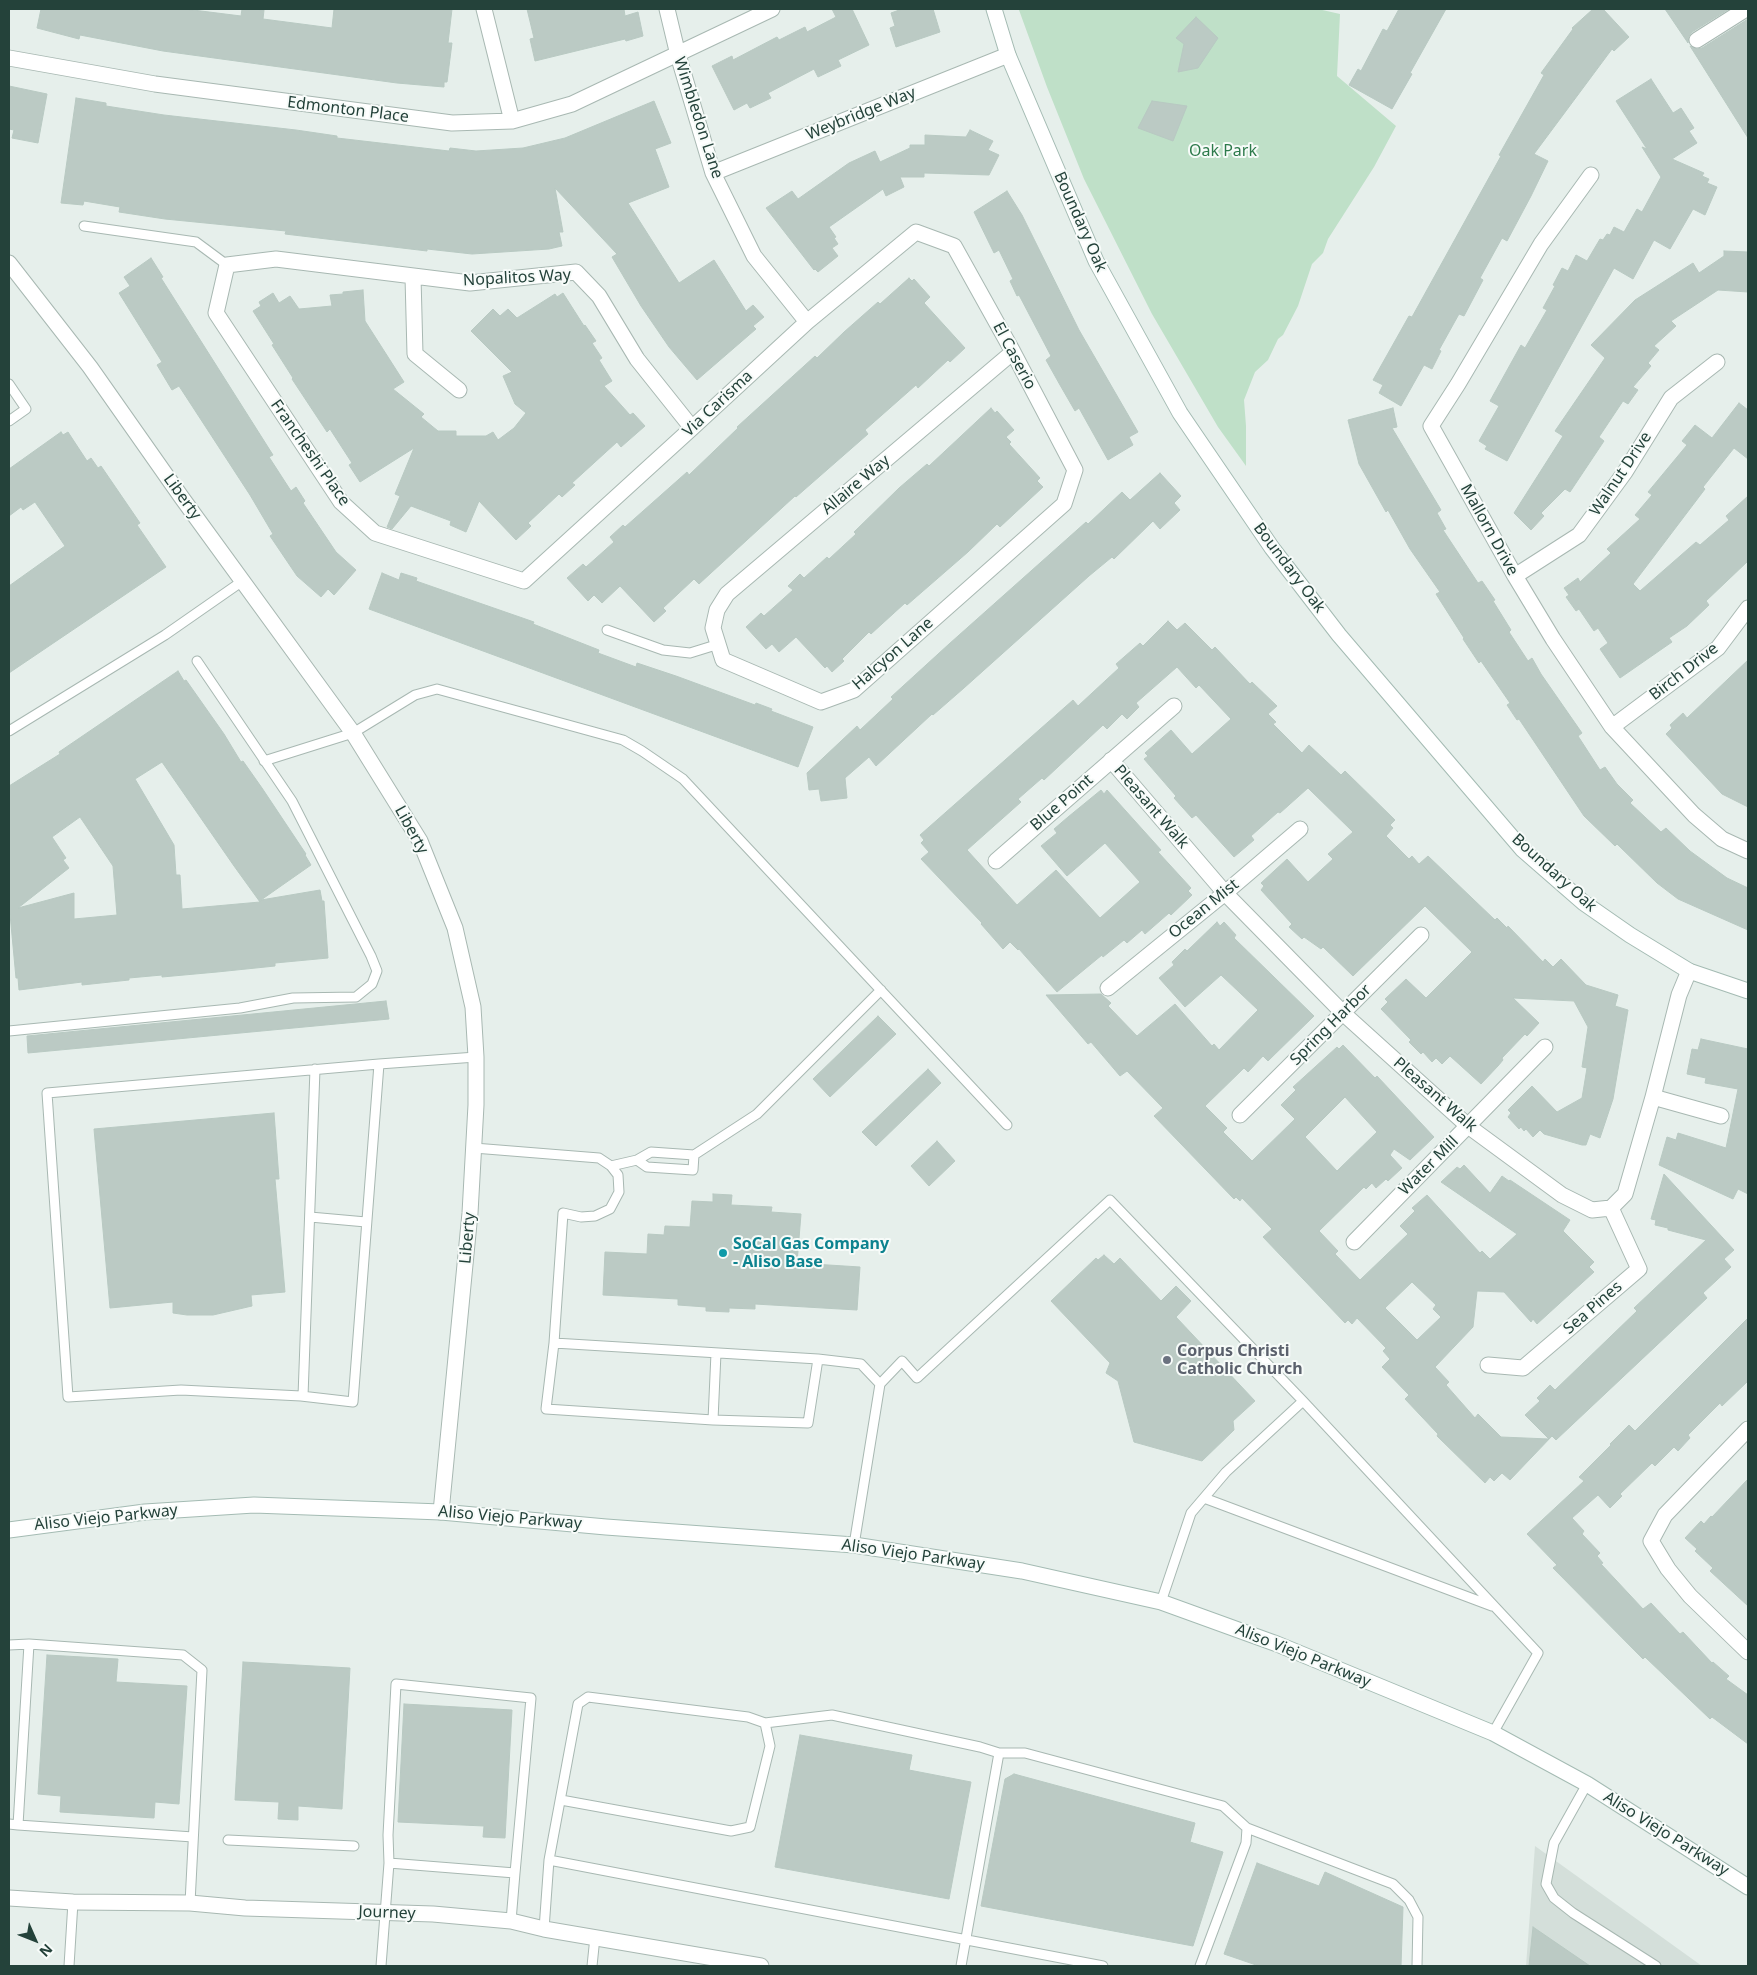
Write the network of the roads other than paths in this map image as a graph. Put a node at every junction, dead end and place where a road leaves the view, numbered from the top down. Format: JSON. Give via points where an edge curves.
{"nodes":[{"id":1,"x":484,"y":9,"type":"edge"},
{"id":2,"x":667,"y":9,"type":"edge"},
{"id":3,"x":772,"y":9,"type":"edge"},
{"id":4,"x":994,"y":9,"type":"edge"},
{"id":5,"x":1746,"y":9,"type":"edge"},
{"id":6,"x":1697,"y":40,"type":"dead end"},
{"id":7,"x":678,"y":55,"type":"junction"},
{"id":8,"x":1008,"y":55,"type":"junction"},
{"id":9,"x":9,"y":58,"type":"edge"},
{"id":10,"x":512,"y":121,"type":"junction"},
{"id":11,"x":714,"y":173,"type":"junction"},
{"id":12,"x":1591,"y":175,"type":"dead end"},
{"id":13,"x":84,"y":226,"type":"dead end"},
{"id":14,"x":916,"y":232,"type":"joint"},
{"id":15,"x":226,"y":265,"type":"junction"},
{"id":16,"x":11,"y":270,"type":"edge"},
{"id":17,"x":413,"y":277,"type":"junction"},
{"id":18,"x":807,"y":322,"type":"junction"},
{"id":19,"x":1013,"y":352,"type":"junction"},
{"id":20,"x":1717,"y":362,"type":"dead end"},
{"id":21,"x":9,"y":384,"type":"edge"},
{"id":22,"x":459,"y":390,"type":"dead end"},
{"id":23,"x":9,"y":421,"type":"edge"},
{"id":24,"x":692,"y":428,"type":"junction"},
{"id":25,"x":1064,"y":504,"type":"joint"},
{"id":26,"x":1515,"y":576,"type":"junction"},
{"id":27,"x":244,"y":580,"type":"junction"},
{"id":28,"x":524,"y":581,"type":"joint"},
{"id":29,"x":1748,"y":608,"type":"edge"},
{"id":30,"x":713,"y":628,"type":"joint"},
{"id":31,"x":607,"y":630,"type":"dead end"},
{"id":32,"x":719,"y":644,"type":"junction"},
{"id":33,"x":197,"y":661,"type":"dead end"},
{"id":34,"x":1174,"y":706,"type":"dead end"},
{"id":35,"x":1612,"y":727,"type":"junction"},
{"id":36,"x":9,"y":731,"type":"edge"},
{"id":37,"x":353,"y":733,"type":"junction"},
{"id":38,"x":1111,"y":760,"type":"junction"},
{"id":39,"x":264,"y":761,"type":"junction"},
{"id":40,"x":1300,"y":828,"type":"dead end"},
{"id":41,"x":1748,"y":851,"type":"edge"},
{"id":42,"x":996,"y":861,"type":"dead end"},
{"id":43,"x":1225,"y":893,"type":"junction"},
{"id":44,"x":1422,"y":935,"type":"dead end"},
{"id":45,"x":1689,"y":971,"type":"junction"},
{"id":46,"x":1108,"y":988,"type":"dead end"},
{"id":47,"x":881,"y":990,"type":"junction"},
{"id":48,"x":1748,"y":991,"type":"edge"},
{"id":49,"x":1344,"y":1014,"type":"junction"},
{"id":50,"x":9,"y":1031,"type":"edge"},
{"id":51,"x":1545,"y":1047,"type":"dead end"},
{"id":52,"x":476,"y":1057,"type":"junction"},
{"id":53,"x":379,"y":1064,"type":"junction"},
{"id":54,"x":315,"y":1069,"type":"junction"},
{"id":55,"x":1653,"y":1097,"type":"junction"},
{"id":56,"x":1240,"y":1115,"type":"dead end"},
{"id":57,"x":1721,"y":1116,"type":"dead end"},
{"id":58,"x":1007,"y":1124,"type":"dead end"},
{"id":59,"x":1468,"y":1126,"type":"junction"},
{"id":60,"x":474,"y":1148,"type":"junction"},
{"id":61,"x":694,"y":1155,"type":"junction"},
{"id":62,"x":637,"y":1160,"type":"junction"},
{"id":63,"x":611,"y":1166,"type":"junction"},
{"id":64,"x":1611,"y":1208,"type":"junction"},
{"id":65,"x":310,"y":1217,"type":"junction"},
{"id":66,"x":366,"y":1222,"type":"junction"},
{"id":67,"x":1354,"y":1242,"type":"dead end"},
{"id":68,"x":554,"y":1343,"type":"junction"},
{"id":69,"x":716,"y":1353,"type":"junction"},
{"id":70,"x":818,"y":1359,"type":"junction"},
{"id":71,"x":1488,"y":1365,"type":"dead end"},
{"id":72,"x":880,"y":1384,"type":"junction"},
{"id":73,"x":303,"y":1396,"type":"junction"},
{"id":74,"x":1303,"y":1400,"type":"junction"},
{"id":75,"x":713,"y":1420,"type":"junction"},
{"id":76,"x":1748,"y":1429,"type":"edge"},
{"id":77,"x":1204,"y":1498,"type":"junction"},
{"id":78,"x":441,"y":1512,"type":"junction"},
{"id":79,"x":9,"y":1530,"type":"edge"},
{"id":80,"x":854,"y":1545,"type":"junction"},
{"id":81,"x":1161,"y":1602,"type":"junction"},
{"id":82,"x":1496,"y":1607,"type":"junction"},
{"id":83,"x":29,"y":1644,"type":"junction"},
{"id":84,"x":9,"y":1645,"type":"edge"},
{"id":85,"x":1748,"y":1652,"type":"edge"},
{"id":86,"x":765,"y":1724,"type":"junction"},
{"id":87,"x":1493,"y":1733,"type":"junction"},
{"id":88,"x":999,"y":1753,"type":"junction"},
{"id":89,"x":1588,"y":1784,"type":"junction"},
{"id":90,"x":561,"y":1800,"type":"junction"},
{"id":91,"x":13,"y":1824,"type":"edge"},
{"id":92,"x":1247,"y":1828,"type":"junction"},
{"id":93,"x":193,"y":1837,"type":"junction"},
{"id":94,"x":228,"y":1840,"type":"dead end"},
{"id":95,"x":354,"y":1846,"type":"dead end"},
{"id":96,"x":549,"y":1860,"type":"junction"},
{"id":97,"x":389,"y":1863,"type":"junction"},
{"id":98,"x":515,"y":1873,"type":"junction"},
{"id":99,"x":1748,"y":1887,"type":"edge"},
{"id":100,"x":9,"y":1898,"type":"edge"},
{"id":101,"x":73,"y":1902,"type":"junction"},
{"id":102,"x":190,"y":1903,"type":"junction"},
{"id":103,"x":384,"y":1913,"type":"junction"},
{"id":104,"x":511,"y":1921,"type":"junction"},
{"id":105,"x":544,"y":1929,"type":"junction"},
{"id":106,"x":595,"y":1937,"type":"junction"},
{"id":107,"x":966,"y":1940,"type":"junction"},
{"id":108,"x":68,"y":1966,"type":"edge"},
{"id":109,"x":380,"y":1966,"type":"edge"},
{"id":110,"x":592,"y":1966,"type":"edge"},
{"id":111,"x":761,"y":1966,"type":"edge"},
{"id":112,"x":961,"y":1966,"type":"edge"},
{"id":113,"x":1103,"y":1966,"type":"edge"},
{"id":114,"x":1200,"y":1966,"type":"edge"},
{"id":115,"x":1417,"y":1966,"type":"edge"},
{"id":116,"x":1656,"y":1966,"type":"edge"}],
"edges":[{"from":1,"to":10,"type":"street"},
{"from":2,"to":7,"type":"street","name":"Wimbledon Lane"},
{"from":3,"to":7,"type":"street","name":"Edmonton Place"},
{"from":4,"to":8,"type":"street","name":"Boundary Oak"},
{"from":5,"to":6,"type":"street"},
{"from":7,"to":10,"type":"street","name":"Edmonton Place","via":[[572,104]]},
{"from":7,"to":11,"type":"street","name":"Wimbledon Lane"},
{"from":8,"to":11,"type":"street","name":"Weybridge Way"},
{"from":8,"to":45,"type":"street","name":"Boundary Oak","via":[[1096,262],[1180,413],[1272,548],[1339,635],[1522,849],[1584,903]]},
{"from":9,"to":10,"type":"street","name":"Edmonton Place","via":[[155,84],[452,123]]},
{"from":11,"to":18,"type":"street","name":"Wimbledon Lane","via":[[754,256]]},
{"from":12,"to":26,"type":"street","name":"Mallorn Drive","via":[[1541,244],[1430,426]]},
{"from":13,"to":15,"type":"lane","via":[[196,242]]},
{"from":14,"to":18,"type":"street","name":"Via Carisma"},
{"from":14,"to":19,"type":"street","name":"El Caserio","via":[[954,246]]},
{"from":15,"to":17,"type":"street","name":"Nopalitos Way","via":[[276,260]]},
{"from":15,"to":28,"type":"street","name":"Francheshi Place","via":[[216,313],[341,502],[376,532]]},
{"from":16,"to":27,"type":"street","name":"Liberty","via":[[90,367]]},
{"from":17,"to":22,"type":"street","via":[[415,354]]},
{"from":17,"to":24,"type":"street","name":"Nopalitos Way","via":[[470,283],[576,272],[600,296],[637,358]]},
{"from":18,"to":24,"type":"street","name":"Via Carisma"},
{"from":19,"to":25,"type":"street","name":"El Caserio","via":[[1075,470]]},
{"from":19,"to":30,"type":"street","name":"Allaire Way","via":[[727,594],[717,610]]},
{"from":20,"to":26,"type":"street","name":"Walnut Drive","via":[[1671,398],[1625,472],[1579,535]]},
{"from":21,"to":23,"type":"lane","via":[[26,409]]},
{"from":24,"to":28,"type":"street","name":"Via Carisma"},
{"from":25,"to":32,"type":"street","name":"Halcyon Lane","via":[[854,690],[821,702],[724,660]]},
{"from":26,"to":35,"type":"street","name":"Mallorn Drive"},
{"from":27,"to":36,"type":"lane","via":[[165,635]]},
{"from":27,"to":37,"type":"street","name":"Liberty"},
{"from":29,"to":35,"type":"street","name":"Birch Drive","via":[[1718,648]]},
{"from":30,"to":32,"type":"street","name":"Halcyon Lane"},
{"from":31,"to":32,"type":"lane","via":[[663,650],[690,653]]},
{"from":33,"to":39,"type":"lane"},
{"from":34,"to":38,"type":"street","name":"Blue Point"},
{"from":35,"to":41,"type":"street","name":"Mallorn Drive","via":[[1694,815],[1722,839]]},
{"from":37,"to":39,"type":"lane"},
{"from":37,"to":47,"type":"lane","via":[[415,695],[438,689],[623,740],[683,779]]},
{"from":37,"to":52,"type":"street","name":"Liberty","via":[[420,841],[455,928],[473,1007]]},
{"from":38,"to":42,"type":"street","name":"Blue Point"},
{"from":38,"to":43,"type":"street","name":"Pleasant Walk"},
{"from":39,"to":50,"type":"lane","via":[[292,801],[371,956],[377,971],[372,984],[356,997],[293,998],[240,1008]]},
{"from":40,"to":43,"type":"street","name":"Ocean Mist"},
{"from":43,"to":46,"type":"street","name":"Ocean Mist"},
{"from":43,"to":49,"type":"street","name":"Pleasant Walk"},
{"from":44,"to":49,"type":"street","name":"Spring Harbor"},
{"from":45,"to":48,"type":"street","name":"Boundary Oak"},
{"from":45,"to":55,"type":"street","via":[[1679,995]]},
{"from":47,"to":58,"type":"lane"},
{"from":47,"to":61,"type":"lane","via":[[757,1114]]},
{"from":49,"to":56,"type":"street","name":"Spring Harbor"},
{"from":49,"to":59,"type":"street","name":"Pleasant Walk"},
{"from":51,"to":59,"type":"street","name":"Water Mill"},
{"from":52,"to":53,"type":"lane"},
{"from":52,"to":60,"type":"street","name":"Liberty"},
{"from":53,"to":54,"type":"lane"},
{"from":53,"to":66,"type":"lane"},
{"from":54,"to":65,"type":"lane"},
{"from":54,"to":73,"type":"lane","via":[[48,1093],[68,1397],[182,1390]]},
{"from":55,"to":57,"type":"street"},
{"from":55,"to":64,"type":"street","via":[[1624,1194]]},
{"from":59,"to":64,"type":"street","name":"Pleasant Walk","via":[[1562,1195],[1592,1210]]},
{"from":59,"to":67,"type":"street","name":"Water Mill"},
{"from":60,"to":63,"type":"lane","via":[[600,1158]]},
{"from":60,"to":78,"type":"street","name":"Liberty"},
{"from":61,"to":62,"type":"lane","via":[[651,1152]]},
{"from":61,"to":62,"type":"lane","via":[[693,1170],[647,1167]]},
{"from":62,"to":63,"type":"lane"},
{"from":63,"to":68,"type":"lane","via":[[618,1175],[619,1192],[610,1208],[595,1216],[563,1213]]},
{"from":64,"to":71,"type":"street","name":"Sea Pines","via":[[1639,1269],[1523,1368]]},
{"from":65,"to":66,"type":"lane"},
{"from":65,"to":73,"type":"lane"},
{"from":66,"to":73,"type":"lane","via":[[353,1402]]},
{"from":68,"to":69,"type":"lane"},
{"from":68,"to":75,"type":"lane","via":[[546,1410]]},
{"from":69,"to":70,"type":"lane"},
{"from":69,"to":75,"type":"lane"},
{"from":70,"to":72,"type":"lane","via":[[861,1364]]},
{"from":70,"to":75,"type":"lane","via":[[808,1423]]},
{"from":72,"to":74,"type":"lane","via":[[902,1361],[918,1378],[1110,1200]]},
{"from":72,"to":80,"type":"lane"},
{"from":74,"to":77,"type":"lane","via":[[1226,1472]]},
{"from":74,"to":82,"type":"lane"},
{"from":76,"to":85,"type":"street","via":[[1665,1515],[1651,1541],[1690,1596]]},
{"from":77,"to":81,"type":"lane","via":[[1191,1513]]},
{"from":77,"to":82,"type":"lane"},
{"from":78,"to":79,"type":"street","name":"Aliso Viejo Parkway","via":[[254,1505],[145,1512]]},
{"from":78,"to":80,"type":"street","name":"Aliso Viejo Parkway"},
{"from":80,"to":81,"type":"street","name":"Aliso Viejo Parkway","via":[[1022,1571]]},
{"from":81,"to":87,"type":"street","name":"Aliso Viejo Parkway","via":[[1277,1644]]},
{"from":82,"to":87,"type":"lane","via":[[1538,1653]]},
{"from":83,"to":84,"type":"lane"},
{"from":83,"to":91,"type":"lane"},
{"from":83,"to":93,"type":"lane","via":[[183,1655],[202,1670]]},
{"from":86,"to":88,"type":"lane","via":[[832,1715]]},
{"from":86,"to":90,"type":"lane","via":[[748,1718],[588,1697],[578,1704]]},
{"from":86,"to":90,"type":"lane","via":[[770,1746],[750,1827],[731,1831]]},
{"from":87,"to":89,"type":"street","name":"Aliso Viejo Parkway"},
{"from":88,"to":92,"type":"lane","via":[[1025,1753],[1223,1806]]},
{"from":88,"to":107,"type":"lane"},
{"from":89,"to":99,"type":"street","name":"Aliso Viejo Parkway"},
{"from":89,"to":116,"type":"lane","via":[[1554,1843],[1546,1884],[1554,1898],[1567,1908]]},
{"from":90,"to":96,"type":"lane"},
{"from":91,"to":93,"type":"lane"},
{"from":92,"to":114,"type":"lane","via":[[1246,1842]]},
{"from":92,"to":115,"type":"lane","via":[[1393,1884],[1409,1900],[1418,1916]]},
{"from":93,"to":102,"type":"lane"},
{"from":94,"to":95,"type":"lane"},
{"from":96,"to":105,"type":"lane"},
{"from":96,"to":107,"type":"lane"},
{"from":97,"to":98,"type":"lane"},
{"from":97,"to":98,"type":"lane","via":[[396,1684],[531,1698]]},
{"from":97,"to":103,"type":"lane"},
{"from":98,"to":104,"type":"lane"},
{"from":100,"to":101,"type":"street","name":"Journey"},
{"from":101,"to":102,"type":"street","name":"Journey"},
{"from":101,"to":108,"type":"lane"},
{"from":102,"to":103,"type":"street","name":"Journey"},
{"from":103,"to":104,"type":"street","name":"Journey"},
{"from":103,"to":109,"type":"lane"},
{"from":104,"to":105,"type":"street","name":"Journey"},
{"from":105,"to":106,"type":"street","name":"Journey"},
{"from":106,"to":110,"type":"lane"},
{"from":106,"to":111,"type":"street","name":"Journey"},
{"from":107,"to":112,"type":"lane"},
{"from":107,"to":113,"type":"lane"}]}
